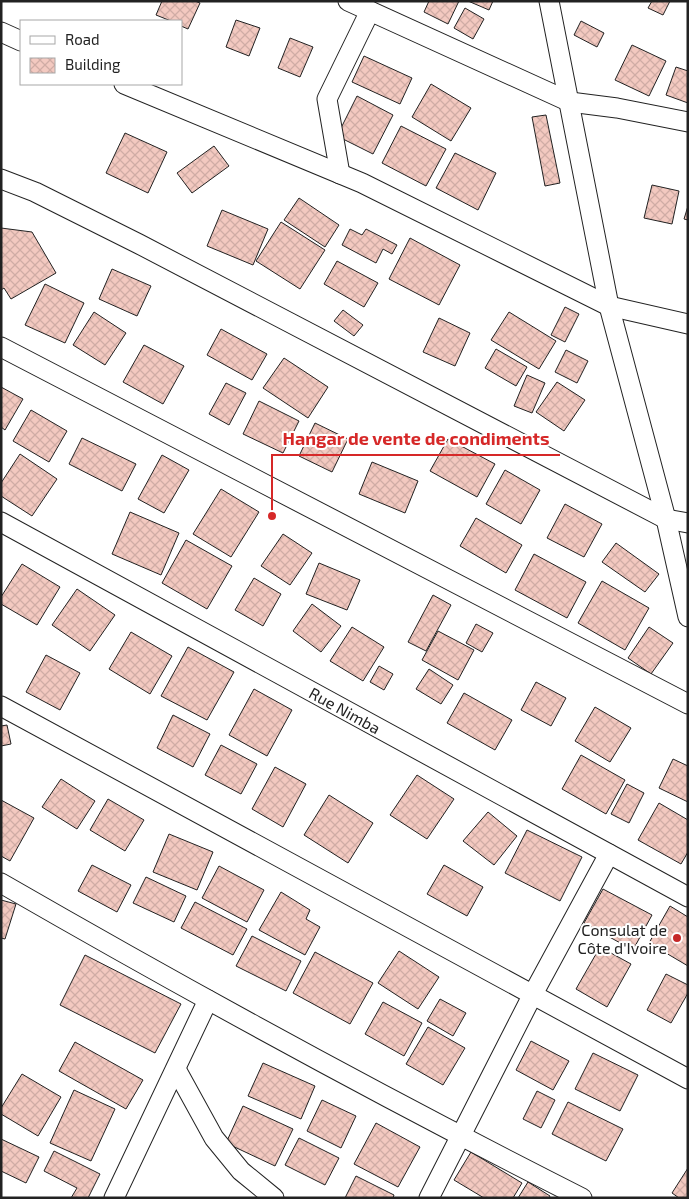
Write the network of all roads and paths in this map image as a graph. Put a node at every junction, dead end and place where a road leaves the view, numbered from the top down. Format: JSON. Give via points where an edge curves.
{"nodes":[{"id":1,"x":348,"y":1,"type":"edge"},
{"id":2,"x":550,"y":1,"type":"edge"},
{"id":3,"x":370,"y":11,"type":"junction"},
{"id":4,"x":1,"y":32,"type":"edge"},
{"id":5,"x":20,"y":41,"type":"edge"},
{"id":6,"x":126,"y":85,"type":"edge"},
{"id":7,"x":570,"y":102,"type":"junction"},
{"id":8,"x":688,"y":122,"type":"edge"},
{"id":9,"x":340,"y":174,"type":"junction"},
{"id":10,"x":1,"y":179,"type":"edge"},
{"id":11,"x":609,"y":306,"type":"junction"},
{"id":12,"x":688,"y":324,"type":"edge"},
{"id":13,"x":1,"y":348,"type":"edge"},
{"id":14,"x":666,"y":519,"type":"junction"},
{"id":15,"x":688,"y":523,"type":"edge"},
{"id":16,"x":2,"y":524,"type":"edge"},
{"id":17,"x":688,"y":617,"type":"edge"},
{"id":18,"x":688,"y":704,"type":"edge"},
{"id":19,"x":1,"y":706,"type":"edge"},
{"id":20,"x":609,"y":854,"type":"junction"},
{"id":21,"x":1,"y":884,"type":"edge"},
{"id":22,"x":688,"y":897,"type":"edge"},
{"id":23,"x":533,"y":994,"type":"junction"},
{"id":24,"x":208,"y":1000,"type":"junction"},
{"id":25,"x":176,"y":1069,"type":"junction"},
{"id":26,"x":688,"y":1079,"type":"edge"},
{"id":27,"x":461,"y":1136,"type":"junction"},
{"id":28,"x":114,"y":1198,"type":"edge"},
{"id":29,"x":274,"y":1198,"type":"edge"},
{"id":30,"x":429,"y":1198,"type":"edge"},
{"id":31,"x":582,"y":1198,"type":"edge"}],
"edges":[{"from":1,"to":3,"type":"street"},
{"from":2,"to":7,"type":"street"},
{"from":3,"to":7,"type":"street"},
{"from":3,"to":9,"type":"street","via":[[327,100]]},
{"from":4,"to":5,"type":"street"},
{"from":6,"to":9,"type":"street"},
{"from":7,"to":8,"type":"street"},
{"from":7,"to":11,"type":"street"},
{"from":9,"to":11,"type":"street"},
{"from":10,"to":14,"type":"street","via":[[36,192],[139,244]]},
{"from":11,"to":12,"type":"street"},
{"from":11,"to":14,"type":"street"},
{"from":13,"to":18,"type":"street"},
{"from":14,"to":15,"type":"street"},
{"from":14,"to":17,"type":"street"},
{"from":16,"to":20,"type":"street","name":"Rue Nimba"},
{"from":19,"to":23,"type":"street"},
{"from":20,"to":22,"type":"street","name":"Rue Nimba"},
{"from":20,"to":23,"type":"street"},
{"from":21,"to":24,"type":"street"},
{"from":23,"to":26,"type":"street"},
{"from":23,"to":27,"type":"street"},
{"from":24,"to":25,"type":"street"},
{"from":24,"to":27,"type":"street"},
{"from":25,"to":28,"type":"street"},
{"from":25,"to":29,"type":"street","via":[[214,1138],[241,1171]]},
{"from":27,"to":30,"type":"street"},
{"from":27,"to":31,"type":"street"}]}
